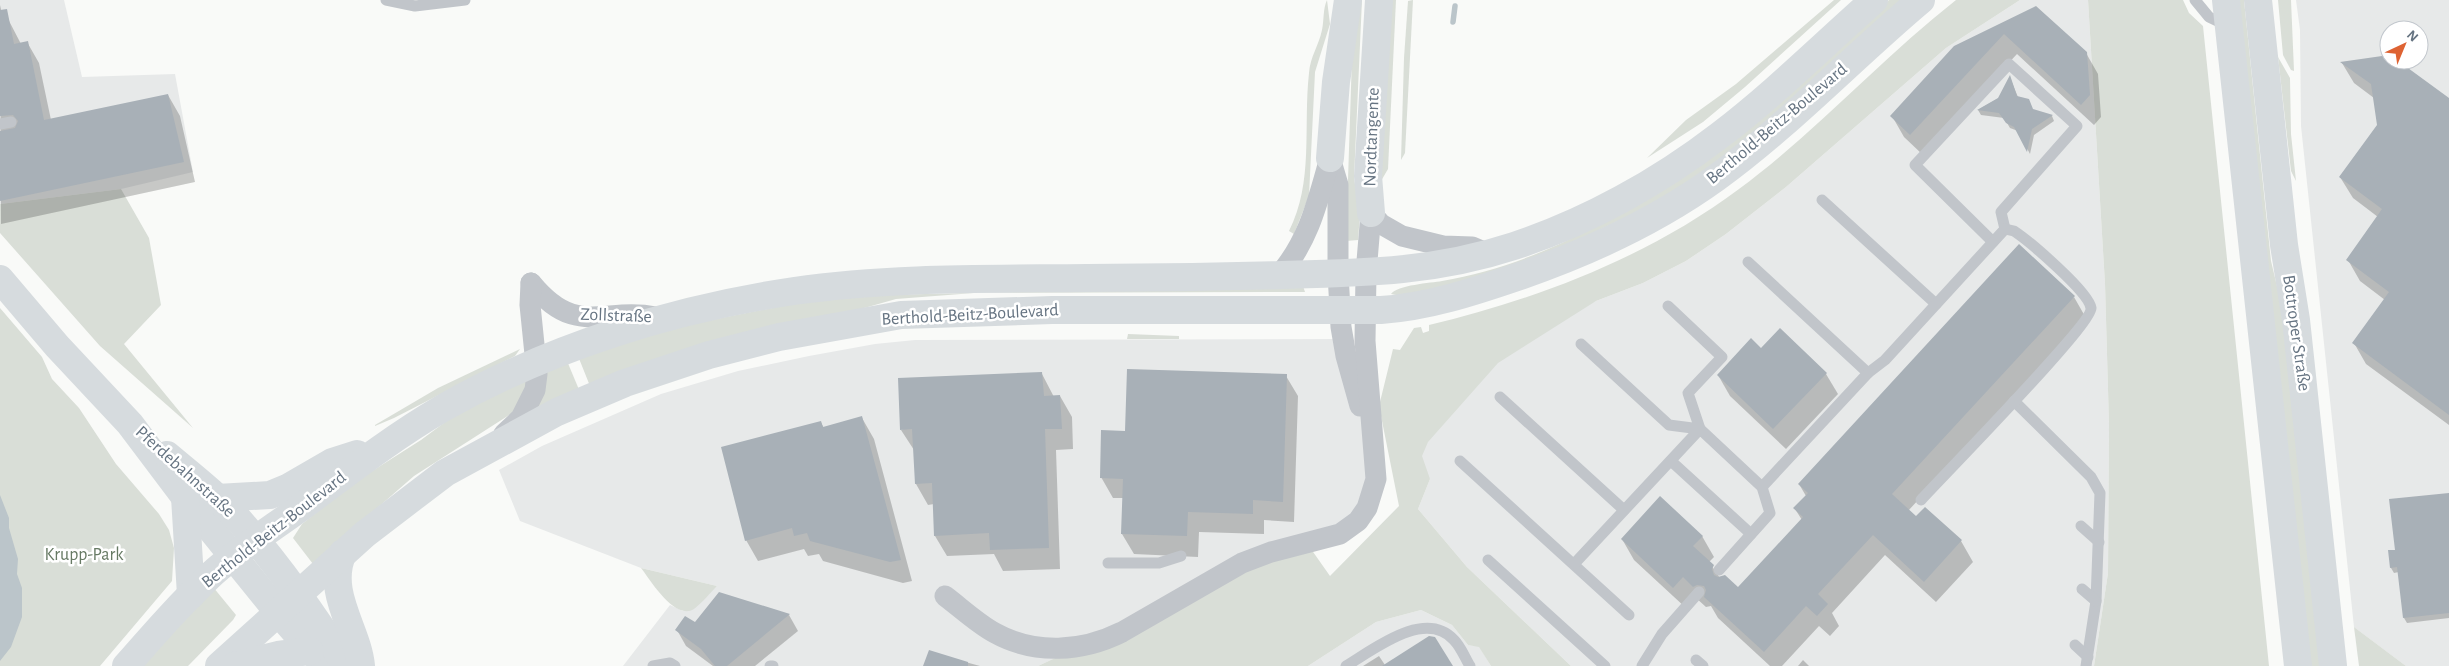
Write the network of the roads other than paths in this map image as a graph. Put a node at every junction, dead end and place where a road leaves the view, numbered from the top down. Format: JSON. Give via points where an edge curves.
{"nodes":[{"id":1,"x":386,"y":0,"type":"edge"},
{"id":2,"x":465,"y":0,"type":"edge"},
{"id":3,"x":1348,"y":0,"type":"edge"},
{"id":4,"x":1379,"y":0,"type":"edge"},
{"id":5,"x":1874,"y":0,"type":"edge"},
{"id":6,"x":1922,"y":0,"type":"edge"},
{"id":7,"x":2195,"y":0,"type":"edge"},
{"id":8,"x":2226,"y":0,"type":"edge"},
{"id":9,"x":2258,"y":0,"type":"edge"},
{"id":10,"x":2229,"y":26,"type":"junction"},
{"id":11,"x":1330,"y":158,"type":"junction"},
{"id":12,"x":1822,"y":200,"type":"dead end"},
{"id":13,"x":1371,"y":213,"type":"junction"},
{"id":14,"x":2004,"y":229,"type":"junction"},
{"id":15,"x":1993,"y":242,"type":"junction"},
{"id":16,"x":1497,"y":251,"type":"junction"},
{"id":17,"x":1748,"y":262,"type":"dead end"},
{"id":18,"x":1366,"y":273,"type":"junction"},
{"id":19,"x":1338,"y":274,"type":"junction"},
{"id":20,"x":1279,"y":275,"type":"junction"},
{"id":21,"x":0,"y":279,"type":"edge"},
{"id":22,"x":1936,"y":304,"type":"junction"},
{"id":23,"x":1668,"y":306,"type":"dead end"},
{"id":24,"x":1352,"y":310,"type":"junction"},
{"id":25,"x":675,"y":316,"type":"junction"},
{"id":26,"x":1580,"y":344,"type":"dead end"},
{"id":27,"x":534,"y":364,"type":"junction"},
{"id":28,"x":1868,"y":373,"type":"junction"},
{"id":29,"x":1500,"y":397,"type":"dead end"},
{"id":30,"x":2014,"y":400,"type":"junction"},
{"id":31,"x":130,"y":424,"type":"junction"},
{"id":32,"x":1700,"y":429,"type":"junction"},
{"id":33,"x":387,"y":444,"type":"junction"},
{"id":34,"x":476,"y":455,"type":"junction"},
{"id":35,"x":1460,"y":461,"type":"dead end"},
{"id":36,"x":1671,"y":461,"type":"junction"},
{"id":37,"x":1762,"y":487,"type":"junction"},
{"id":38,"x":185,"y":497,"type":"junction"},
{"id":39,"x":217,"y":498,"type":"junction"},
{"id":40,"x":1921,"y":500,"type":"dead end"},
{"id":41,"x":1624,"y":510,"type":"junction"},
{"id":42,"x":2081,"y":526,"type":"dead end"},
{"id":43,"x":1751,"y":534,"type":"junction"},
{"id":44,"x":256,"y":541,"type":"junction"},
{"id":45,"x":2099,"y":542,"type":"junction"},
{"id":46,"x":343,"y":553,"type":"junction"},
{"id":47,"x":1181,"y":556,"type":"dead end"},
{"id":48,"x":234,"y":557,"type":"junction"},
{"id":49,"x":1488,"y":560,"type":"dead end"},
{"id":50,"x":1108,"y":563,"type":"dead end"},
{"id":51,"x":1575,"y":563,"type":"junction"},
{"id":52,"x":1719,"y":570,"type":"dead end"},
{"id":53,"x":2082,"y":589,"type":"dead end"},
{"id":54,"x":1699,"y":592,"type":"dead end"},
{"id":55,"x":192,"y":594,"type":"junction"},
{"id":56,"x":946,"y":596,"type":"dead end"},
{"id":57,"x":2096,"y":601,"type":"junction"},
{"id":58,"x":287,"y":603,"type":"junction"},
{"id":59,"x":1630,"y":615,"type":"dead end"},
{"id":60,"x":2075,"y":645,"type":"dead end"},
{"id":61,"x":317,"y":659,"type":"edge"},
{"id":62,"x":2087,"y":661,"type":"edge"},
{"id":63,"x":126,"y":666,"type":"edge"},
{"id":64,"x":219,"y":666,"type":"edge"},
{"id":65,"x":234,"y":666,"type":"edge"},
{"id":66,"x":346,"y":666,"type":"edge"},
{"id":67,"x":361,"y":666,"type":"edge"},
{"id":68,"x":653,"y":666,"type":"edge"},
{"id":69,"x":675,"y":666,"type":"edge"},
{"id":70,"x":1346,"y":666,"type":"edge"},
{"id":71,"x":1470,"y":666,"type":"edge"},
{"id":72,"x":1605,"y":666,"type":"edge"},
{"id":73,"x":1642,"y":666,"type":"edge"},
{"id":74,"x":2298,"y":666,"type":"edge"},
{"id":75,"x":2333,"y":666,"type":"edge"}],
"edges":[{"from":1,"to":2,"type":"lane","via":[[415,6]]},
{"from":3,"to":11,"type":"main road","name":"Nordtangente","via":[[1336,82]]},
{"from":4,"to":13,"type":"main road","name":"Nordtangente","via":[[1368,176]]},
{"from":5,"to":16,"type":"main road","name":"Berthold-Beitz-Boulevard","via":[[1760,103],[1692,156],[1590,214],[1547,234]]},
{"from":6,"to":24,"type":"main road","name":"Berthold-Beitz-Boulevard","via":[[1750,152],[1710,182],[1648,220],[1585,252],[1502,282],[1418,306]]},
{"from":7,"to":10,"type":"lane","via":[[2209,17]]},
{"from":8,"to":10,"type":"main road","name":"Bottroper Straße"},
{"from":9,"to":75,"type":"main road","name":"Bottroper Straße"},
{"from":10,"to":74,"type":"main road","name":"Bottroper Straße"},
{"from":11,"to":19,"type":"street","name":"Nordtangente","via":[[1338,185]]},
{"from":11,"to":20,"type":"street","name":"Nordtangente","via":[[1314,218]]},
{"from":12,"to":22,"type":"lane"},
{"from":13,"to":16,"type":"street","via":[[1385,227],[1419,242]]},
{"from":13,"to":18,"type":"street","name":"Nordtangente"},
{"from":14,"to":15,"type":"lane"},
{"from":14,"to":15,"type":"lane","via":[[2001,212],[2077,126],[2009,64],[1915,165]]},
{"from":14,"to":30,"type":"lane","via":[[2018,234],[2043,255],[2089,300],[2092,309],[2088,318]]},
{"from":15,"to":22,"type":"lane"},
{"from":16,"to":18,"type":"main road","name":"Berthold-Beitz-Boulevard","via":[[1425,268]]},
{"from":17,"to":28,"type":"lane"},
{"from":18,"to":19,"type":"main road","name":"Berthold-Beitz-Boulevard"},
{"from":18,"to":24,"type":"street"},
{"from":19,"to":20,"type":"main road","name":"Berthold-Beitz-Boulevard"},
{"from":19,"to":24,"type":"street"},
{"from":20,"to":25,"type":"main road","name":"Berthold-Beitz-Boulevard","via":[[920,279],[792,291]]},
{"from":21,"to":31,"type":"main road","name":"Pferdebahnstraße","via":[[56,346]]},
{"from":22,"to":28,"type":"lane","via":[[1885,360]]},
{"from":23,"to":32,"type":"lane","via":[[1722,357],[1688,393]]},
{"from":24,"to":34,"type":"main road","name":"Berthold-Beitz-Boulevard","via":[[1052,310],[949,312],[877,318],[771,339],[653,373],[557,412]]},
{"from":24,"to":56,"type":"street","via":[[1346,356],[1376,472],[1374,491],[1367,508],[1350,528],[1333,537],[1271,552],[1242,563],[1108,639],[1068,648],[1029,646],[994,633]]},
{"from":25,"to":27,"type":"main road","name":"Berthold-Beitz-Boulevard","via":[[593,341]]},
{"from":25,"to":27,"type":"street","name":"Zollstraße","via":[[631,314],[587,318],[557,308],[531,284]]},
{"from":26,"to":32,"type":"lane","via":[[1670,425]]},
{"from":27,"to":33,"type":"main road","name":"Berthold-Beitz-Boulevard","via":[[446,406]]},
{"from":27,"to":34,"type":"street","name":"Berthold-Beitz-Boulevard","via":[[535,390],[527,409],[513,426]]},
{"from":28,"to":37,"type":"lane"},
{"from":29,"to":41,"type":"lane"},
{"from":30,"to":40,"type":"lane"},
{"from":30,"to":45,"type":"lane","via":[[2098,486]]},
{"from":31,"to":38,"type":"main road","name":"Pferdebahnstraße"},
{"from":31,"to":39,"type":"main road","name":"Pferdebahnstraße"},
{"from":32,"to":36,"type":"lane"},
{"from":32,"to":37,"type":"lane"},
{"from":33,"to":39,"type":"main road","name":"Berthold-Beitz-Boulevard","via":[[332,462],[275,493],[258,497]]},
{"from":33,"to":44,"type":"main road","name":"Berthold-Beitz-Boulevard"},
{"from":34,"to":46,"type":"main road","name":"Berthold-Beitz-Boulevard","via":[[420,491]]},
{"from":35,"to":51,"type":"lane"},
{"from":36,"to":41,"type":"lane"},
{"from":36,"to":43,"type":"lane"},
{"from":37,"to":43,"type":"lane","via":[[1770,513]]},
{"from":38,"to":48,"type":"main road","name":"Pferdebahnstraße"},
{"from":38,"to":55,"type":"main road","name":"Pferdebahnstraße"},
{"from":39,"to":44,"type":"main road","name":"Pferdebahnstraße"},
{"from":41,"to":51,"type":"lane"},
{"from":42,"to":45,"type":"lane"},
{"from":43,"to":52,"type":"lane"},
{"from":44,"to":48,"type":"main road","name":"Berthold-Beitz-Boulevard"},
{"from":44,"to":58,"type":"main road","name":"Pferdebahnstraße"},
{"from":45,"to":57,"type":"lane"},
{"from":46,"to":58,"type":"main road","name":"Berthold-Beitz-Boulevard"},
{"from":46,"to":67,"type":"main road","via":[[339,573],[342,601]]},
{"from":47,"to":50,"type":"lane","via":[[1159,563]]},
{"from":48,"to":55,"type":"main road","name":"Berthold-Beitz-Boulevard"},
{"from":48,"to":58,"type":"main road","name":"Pferdebahnstraße"},
{"from":49,"to":72,"type":"lane"},
{"from":51,"to":59,"type":"lane"},
{"from":53,"to":57,"type":"lane"},
{"from":54,"to":73,"type":"lane","via":[[1662,634]]},
{"from":55,"to":63,"type":"main road","name":"Berthold-Beitz-Boulevard"},
{"from":57,"to":62,"type":"lane"},
{"from":58,"to":61,"type":"main road","name":"Pferdebahnstraße"},
{"from":58,"to":64,"type":"main road","name":"Berthold-Beitz-Boulevard"},
{"from":58,"to":66,"type":"main road","name":"Pferdebahnstraße"},
{"from":60,"to":62,"type":"lane"},
{"from":61,"to":65,"type":"main road","via":[[278,655]]},
{"from":68,"to":69,"type":"lane","via":[[670,663]]},
{"from":70,"to":71,"type":"lane","via":[[1396,636],[1423,628],[1445,633],[1454,640]]}]}
